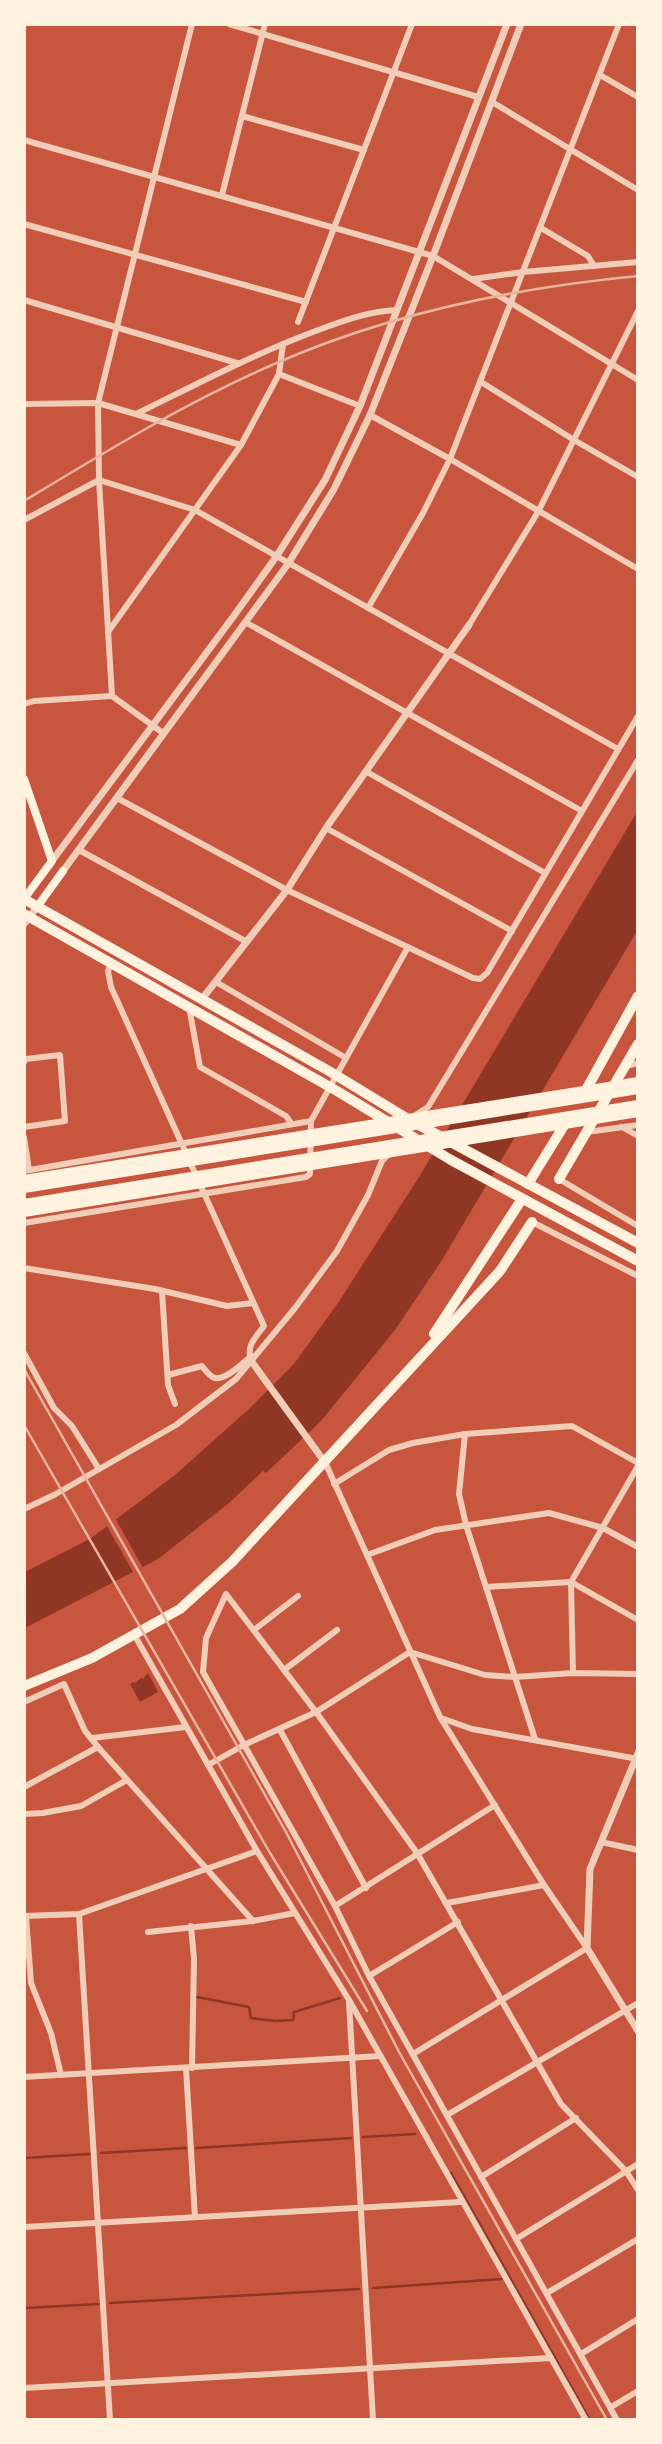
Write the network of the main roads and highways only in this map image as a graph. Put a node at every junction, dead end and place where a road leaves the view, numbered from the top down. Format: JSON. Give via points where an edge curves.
{"nodes":[{"id":1,"x":24,"y":779,"type":"edge"},
{"id":2,"x":27,"y":794,"type":"edge"},
{"id":3,"x":63,"y":871,"type":"road end"},
{"id":4,"x":24,"y":899,"type":"edge"},
{"id":5,"x":37,"y":907,"type":"junction"},
{"id":6,"x":26,"y":918,"type":"edge"},
{"id":7,"x":638,"y":996,"type":"edge"},
{"id":8,"x":638,"y":1044,"type":"edge"},
{"id":9,"x":634,"y":1083,"type":"edge"},
{"id":10,"x":591,"y":1089,"type":"junction"},
{"id":11,"x":638,"y":1089,"type":"edge"},
{"id":12,"x":638,"y":1105,"type":"edge"},
{"id":13,"x":638,"y":1112,"type":"edge"},
{"id":14,"x":408,"y":1119,"type":"junction"},
{"id":15,"x":388,"y":1122,"type":"junction"},
{"id":16,"x":560,"y":1125,"type":"junction"},
{"id":17,"x":583,"y":1127,"type":"junction"},
{"id":18,"x":459,"y":1144,"type":"junction"},
{"id":19,"x":428,"y":1146,"type":"junction"},
{"id":20,"x":26,"y":1173,"type":"edge"},
{"id":21,"x":559,"y":1179,"type":"road end"},
{"id":22,"x":525,"y":1182,"type":"junction"},
{"id":23,"x":24,"y":1188,"type":"edge"},
{"id":24,"x":518,"y":1197,"type":"junction"},
{"id":25,"x":24,"y":1204,"type":"edge"},
{"id":26,"x":24,"y":1212,"type":"edge"},
{"id":27,"x":532,"y":1222,"type":"road end"},
{"id":28,"x":638,"y":1244,"type":"edge"},
{"id":29,"x":638,"y":1261,"type":"edge"},
{"id":30,"x":420,"y":1355,"type":"junction"},
{"id":31,"x":24,"y":1686,"type":"edge"}],
"edges":[{"from":1,"to":2,"type":"main road"},
{"from":2,"to":4,"type":"main road","via":[[52,861]]},
{"from":3,"to":5,"type":"main road"},
{"from":4,"to":5,"type":"main road"},
{"from":5,"to":14,"type":"main road"},
{"from":6,"to":15,"type":"main road"},
{"from":7,"to":10,"type":"main road"},
{"from":8,"to":17,"type":"main road"},
{"from":9,"to":10,"type":"main road"},
{"from":10,"to":14,"type":"main road"},
{"from":11,"to":23,"type":"highway"},
{"from":12,"to":25,"type":"highway"},
{"from":13,"to":17,"type":"main road"},
{"from":14,"to":15,"type":"main road"},
{"from":14,"to":18,"type":"main road"},
{"from":15,"to":19,"type":"main road"},
{"from":15,"to":20,"type":"main road","via":[[79,1171]]},
{"from":16,"to":17,"type":"main road"},
{"from":16,"to":18,"type":"main road"},
{"from":16,"to":22,"type":"main road"},
{"from":17,"to":21,"type":"main road"},
{"from":18,"to":19,"type":"main road"},
{"from":18,"to":22,"type":"main road"},
{"from":19,"to":24,"type":"main road"},
{"from":19,"to":26,"type":"main road"},
{"from":22,"to":28,"type":"main road"},
{"from":24,"to":29,"type":"main road"},
{"from":24,"to":30,"type":"main road"},
{"from":27,"to":30,"type":"main road","via":[[500,1270]]},
{"from":30,"to":31,"type":"main road","via":[[232,1562],[180,1609],[92,1658]]}]}
